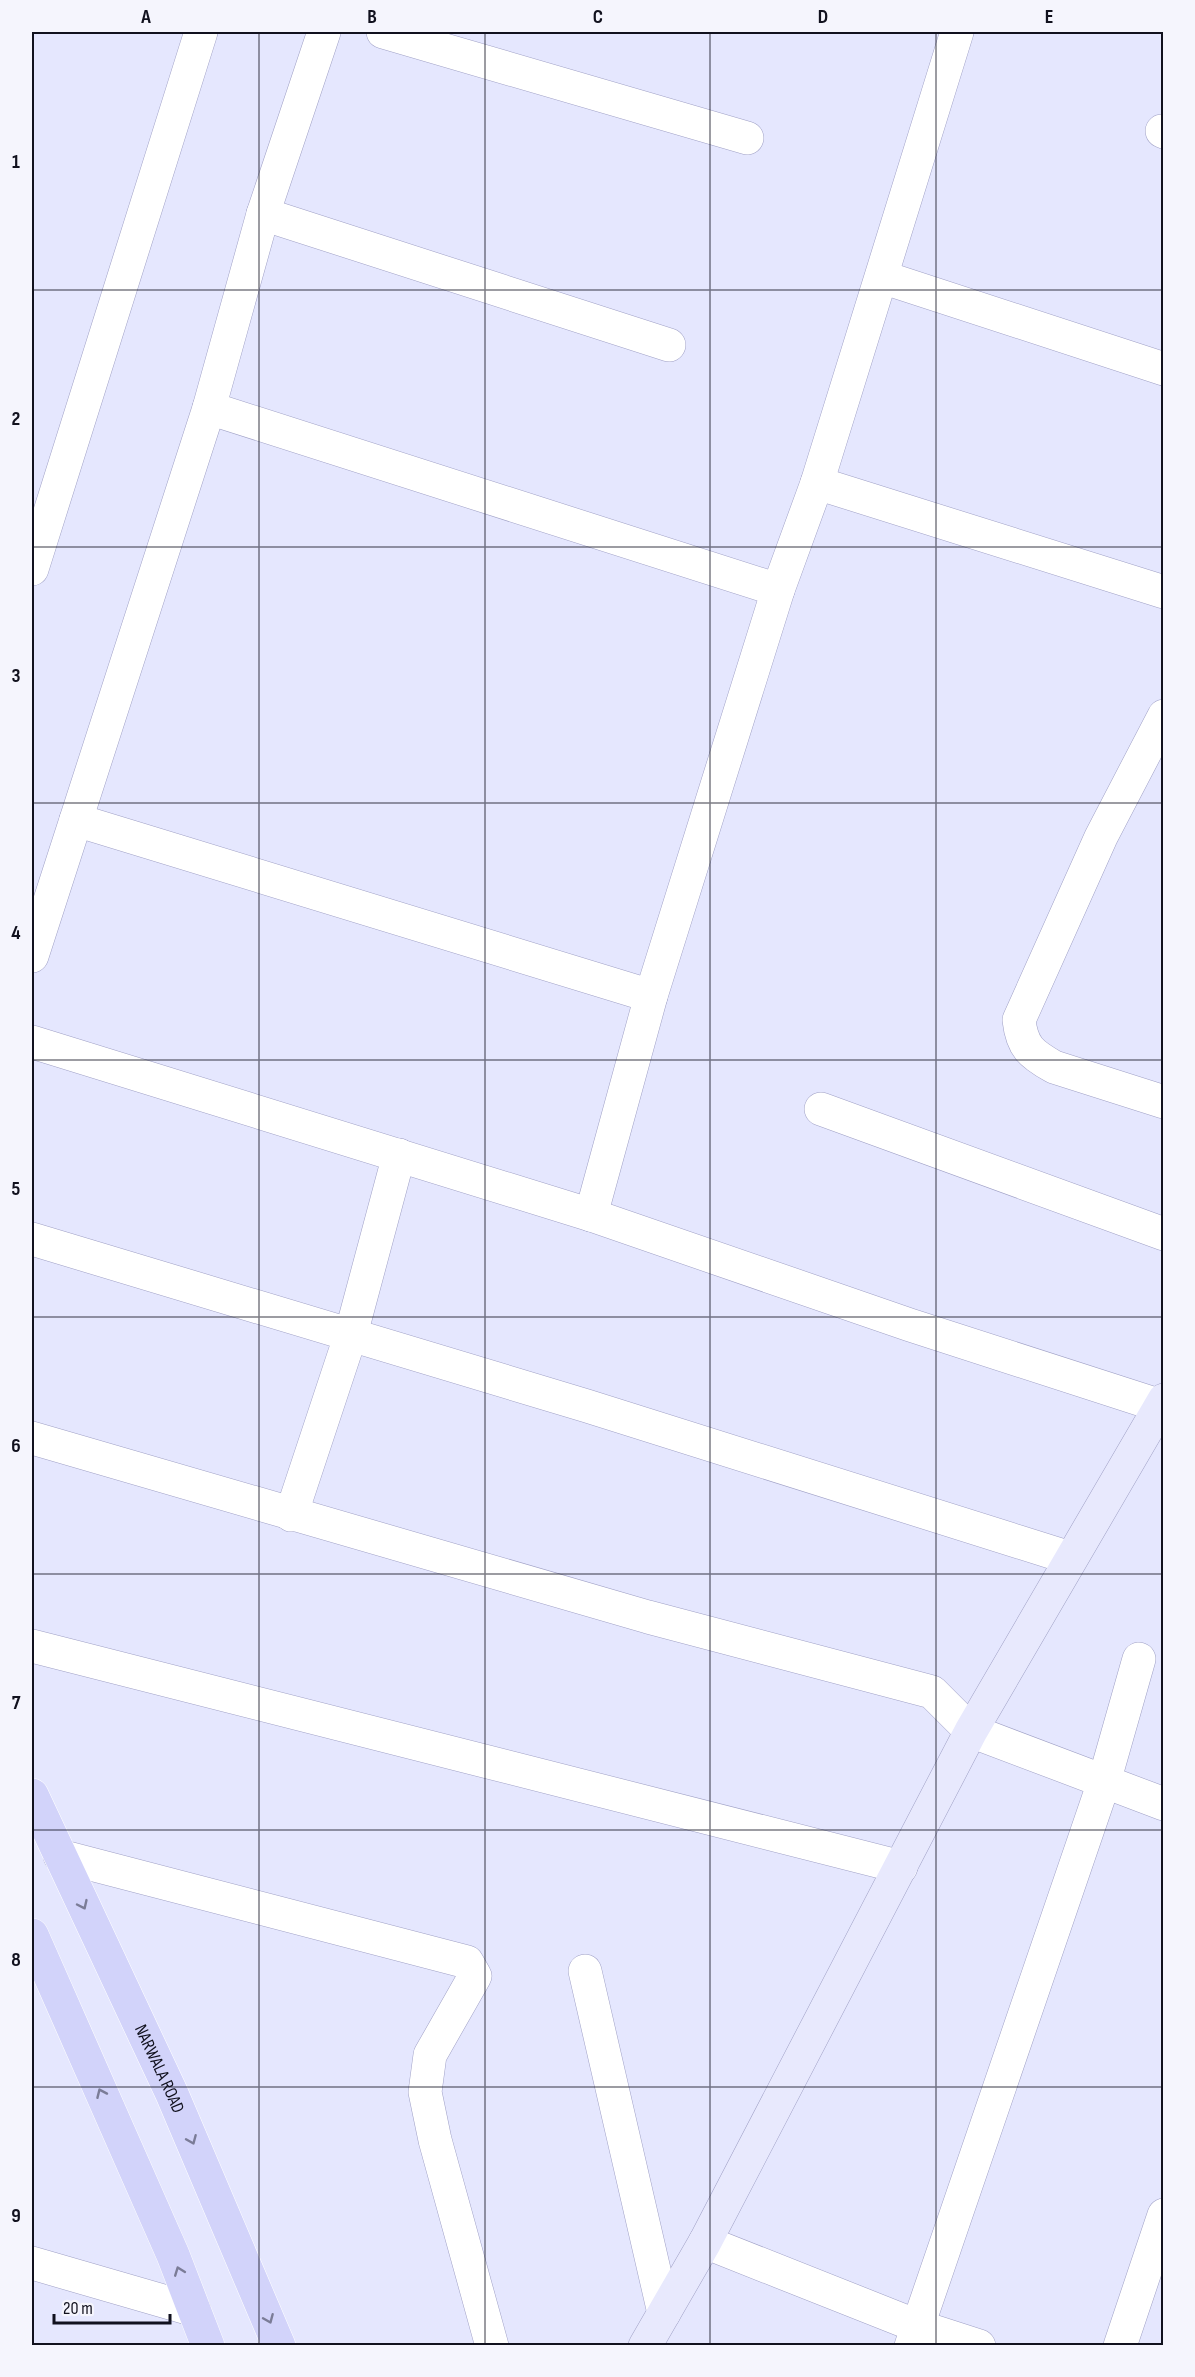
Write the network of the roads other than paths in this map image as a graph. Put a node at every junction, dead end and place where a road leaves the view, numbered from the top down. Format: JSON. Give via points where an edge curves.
{"nodes":[{"id":1,"x":201,"y":32,"type":"edge"},
{"id":2,"x":324,"y":32,"type":"edge"},
{"id":3,"x":383,"y":32,"type":"edge"},
{"id":4,"x":957,"y":32,"type":"edge"},
{"id":5,"x":747,"y":138,"type":"dead end"},
{"id":6,"x":263,"y":214,"type":"junction"},
{"id":7,"x":882,"y":277,"type":"junction"},
{"id":8,"x":669,"y":345,"type":"dead end"},
{"id":9,"x":1164,"y":369,"type":"edge"},
{"id":10,"x":209,"y":408,"type":"junction"},
{"id":11,"x":817,"y":483,"type":"junction"},
{"id":12,"x":32,"y":569,"type":"edge"},
{"id":13,"x":778,"y":590,"type":"junction"},
{"id":14,"x":1164,"y":592,"type":"edge"},
{"id":15,"x":1164,"y":716,"type":"edge"},
{"id":16,"x":75,"y":820,"type":"junction"},
{"id":17,"x":32,"y":956,"type":"edge"},
{"id":18,"x":651,"y":996,"type":"junction"},
{"id":19,"x":32,"y":1042,"type":"edge"},
{"id":20,"x":1164,"y":1102,"type":"edge"},
{"id":21,"x":821,"y":1109,"type":"dead end"},
{"id":22,"x":399,"y":1155,"type":"junction"},
{"id":23,"x":591,"y":1215,"type":"junction"},
{"id":24,"x":1164,"y":1234,"type":"edge"},
{"id":25,"x":32,"y":1239,"type":"edge"},
{"id":26,"x":351,"y":1334,"type":"junction"},
{"id":27,"x":1163,"y":1404,"type":"edge"},
{"id":28,"x":32,"y":1438,"type":"edge"},
{"id":29,"x":291,"y":1515,"type":"junction"},
{"id":30,"x":1070,"y":1558,"type":"junction"},
{"id":31,"x":32,"y":1646,"type":"edge"},
{"id":32,"x":1139,"y":1659,"type":"dead end"},
{"id":33,"x":970,"y":1731,"type":"junction"},
{"id":34,"x":1104,"y":1782,"type":"junction"},
{"id":35,"x":32,"y":1796,"type":"edge"},
{"id":36,"x":1164,"y":1804,"type":"edge"},
{"id":37,"x":60,"y":1856,"type":"junction"},
{"id":38,"x":901,"y":1867,"type":"junction"},
{"id":39,"x":32,"y":1935,"type":"edge"},
{"id":40,"x":585,"y":1971,"type":"dead end"},
{"id":41,"x":1164,"y":2215,"type":"edge"},
{"id":42,"x":705,"y":2242,"type":"junction"},
{"id":43,"x":32,"y":2263,"type":"edge"},
{"id":44,"x":194,"y":2310,"type":"junction"},
{"id":45,"x":664,"y":2313,"type":"junction"},
{"id":46,"x":914,"y":2336,"type":"edge"},
{"id":47,"x":208,"y":2346,"type":"edge"},
{"id":48,"x":279,"y":2346,"type":"edge"},
{"id":49,"x":492,"y":2346,"type":"edge"},
{"id":50,"x":645,"y":2346,"type":"edge"},
{"id":51,"x":980,"y":2346,"type":"edge"},
{"id":52,"x":1120,"y":2346,"type":"edge"}],
"edges":[{"from":1,"to":12,"type":"street"},
{"from":2,"to":6,"type":"street"},
{"from":3,"to":5,"type":"street"},
{"from":4,"to":7,"type":"street"},
{"from":6,"to":8,"type":"street"},
{"from":6,"to":10,"type":"street"},
{"from":7,"to":9,"type":"street"},
{"from":7,"to":11,"type":"street"},
{"from":10,"to":13,"type":"street"},
{"from":10,"to":16,"type":"street"},
{"from":11,"to":13,"type":"street"},
{"from":11,"to":14,"type":"street"},
{"from":13,"to":18,"type":"street"},
{"from":15,"to":20,"type":"street","via":[[1101,837],[1019,1020],[1024,1044],[1038,1058],[1054,1067]]},
{"from":16,"to":17,"type":"street"},
{"from":16,"to":18,"type":"street"},
{"from":18,"to":23,"type":"street"},
{"from":19,"to":22,"type":"street"},
{"from":21,"to":24,"type":"street"},
{"from":22,"to":23,"type":"street"},
{"from":22,"to":26,"type":"street"},
{"from":23,"to":27,"type":"street","via":[[910,1325]]},
{"from":25,"to":26,"type":"street"},
{"from":26,"to":29,"type":"street"},
{"from":26,"to":30,"type":"street"},
{"from":27,"to":30,"type":"main road"},
{"from":28,"to":29,"type":"street"},
{"from":29,"to":33,"type":"street","via":[[648,1617],[932,1692]]},
{"from":30,"to":33,"type":"main road"},
{"from":31,"to":38,"type":"street"},
{"from":32,"to":34,"type":"street"},
{"from":33,"to":34,"type":"street"},
{"from":33,"to":38,"type":"main road"},
{"from":34,"to":36,"type":"street"},
{"from":34,"to":46,"type":"street"},
{"from":35,"to":37,"type":"main road","name":"NARWALA ROAD"},
{"from":37,"to":48,"type":"main road","name":"NARWALA ROAD","one_way":true,"via":[[172,2094]]},
{"from":37,"to":49,"type":"street","via":[[467,1962],[475,1976],[430,2055],[425,2092]]},
{"from":38,"to":42,"type":"main road"},
{"from":44,"to":39,"type":"main road","one_way":true},
{"from":40,"to":45,"type":"street"},
{"from":41,"to":52,"type":"street"},
{"from":42,"to":45,"type":"main road"},
{"from":42,"to":46,"type":"street"},
{"from":43,"to":44,"type":"street"},
{"from":44,"to":47,"type":"main road"},
{"from":45,"to":50,"type":"main road"},
{"from":46,"to":51,"type":"street"}]}
